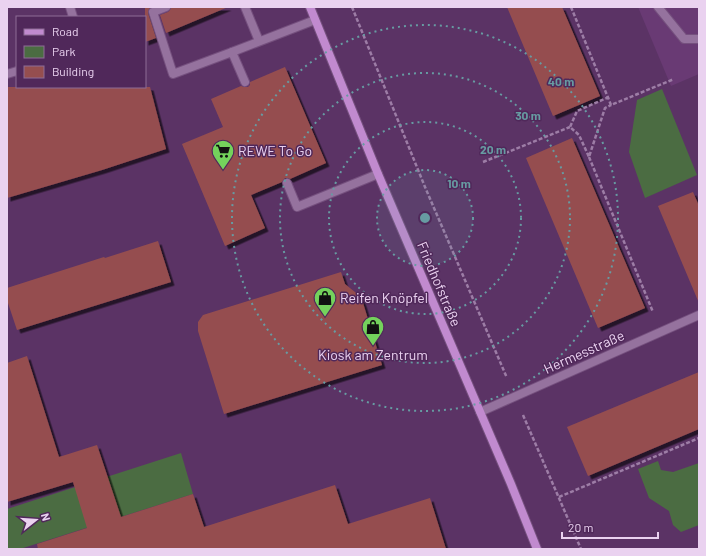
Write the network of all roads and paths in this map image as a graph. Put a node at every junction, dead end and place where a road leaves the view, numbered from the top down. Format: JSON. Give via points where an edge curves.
{"nodes":[{"id":1,"x":166,"y":7,"type":"edge"},
{"id":2,"x":244,"y":7,"type":"edge"},
{"id":3,"x":310,"y":7,"type":"edge"},
{"id":4,"x":352,"y":7,"type":"edge"},
{"id":5,"x":571,"y":7,"type":"edge"},
{"id":6,"x":658,"y":7,"type":"edge"},
{"id":7,"x":315,"y":20,"type":"junction"},
{"id":8,"x":699,"y":39,"type":"edge"},
{"id":9,"x":259,"y":41,"type":"junction"},
{"id":10,"x":232,"y":52,"type":"junction"},
{"id":11,"x":674,"y":79,"type":"dead end"},
{"id":12,"x":245,"y":82,"type":"dead end"},
{"id":13,"x":609,"y":98,"type":"junction"},
{"id":14,"x":612,"y":105,"type":"junction"},
{"id":15,"x":570,"y":127,"type":"junction"},
{"id":16,"x":589,"y":157,"type":"junction"},
{"id":17,"x":483,"y":162,"type":"dead end"},
{"id":18,"x":378,"y":174,"type":"junction"},
{"id":19,"x":287,"y":182,"type":"dead end"},
{"id":20,"x":699,"y":315,"type":"edge"},
{"id":21,"x":662,"y":332,"type":"junction"},
{"id":22,"x":500,"y":364,"type":"dead end"},
{"id":23,"x":480,"y":412,"type":"junction"},
{"id":24,"x":529,"y":429,"type":"dead end"},
{"id":25,"x":699,"y":438,"type":"edge"},
{"id":26,"x":559,"y":497,"type":"junction"},
{"id":27,"x":537,"y":549,"type":"edge"},
{"id":28,"x":581,"y":549,"type":"edge"}],
"edges":[{"from":1,"to":10,"type":"lane","via":[[154,12],[173,74]]},
{"from":2,"to":9,"type":"lane"},
{"from":3,"to":7,"type":"main road","name":"Friedhofstraße"},
{"from":4,"to":22,"type":"path"},
{"from":5,"to":13,"type":"path"},
{"from":6,"to":8,"type":"lane","via":[[684,39]]},
{"from":7,"to":9,"type":"lane"},
{"from":7,"to":18,"type":"main road","name":"Friedhofstraße"},
{"from":9,"to":10,"type":"lane"},
{"from":10,"to":12,"type":"lane"},
{"from":11,"to":14,"type":"path"},
{"from":13,"to":14,"type":"path"},
{"from":13,"to":15,"type":"path","via":[[577,112]]},
{"from":14,"to":16,"type":"path","via":[[605,108]]},
{"from":15,"to":16,"type":"path","via":[[579,135]]},
{"from":15,"to":17,"type":"path"},
{"from":16,"to":21,"type":"path"},
{"from":18,"to":19,"type":"lane","via":[[297,207]]},
{"from":18,"to":23,"type":"main road","name":"Friedhofstraße"},
{"from":20,"to":21,"type":"lane","name":"Hermesstraße"},
{"from":21,"to":23,"type":"lane","name":"Hermesstraße"},
{"from":23,"to":27,"type":"main road","name":"Friedhofstraße"},
{"from":24,"to":26,"type":"path"},
{"from":25,"to":26,"type":"path"},
{"from":26,"to":28,"type":"path"}]}
